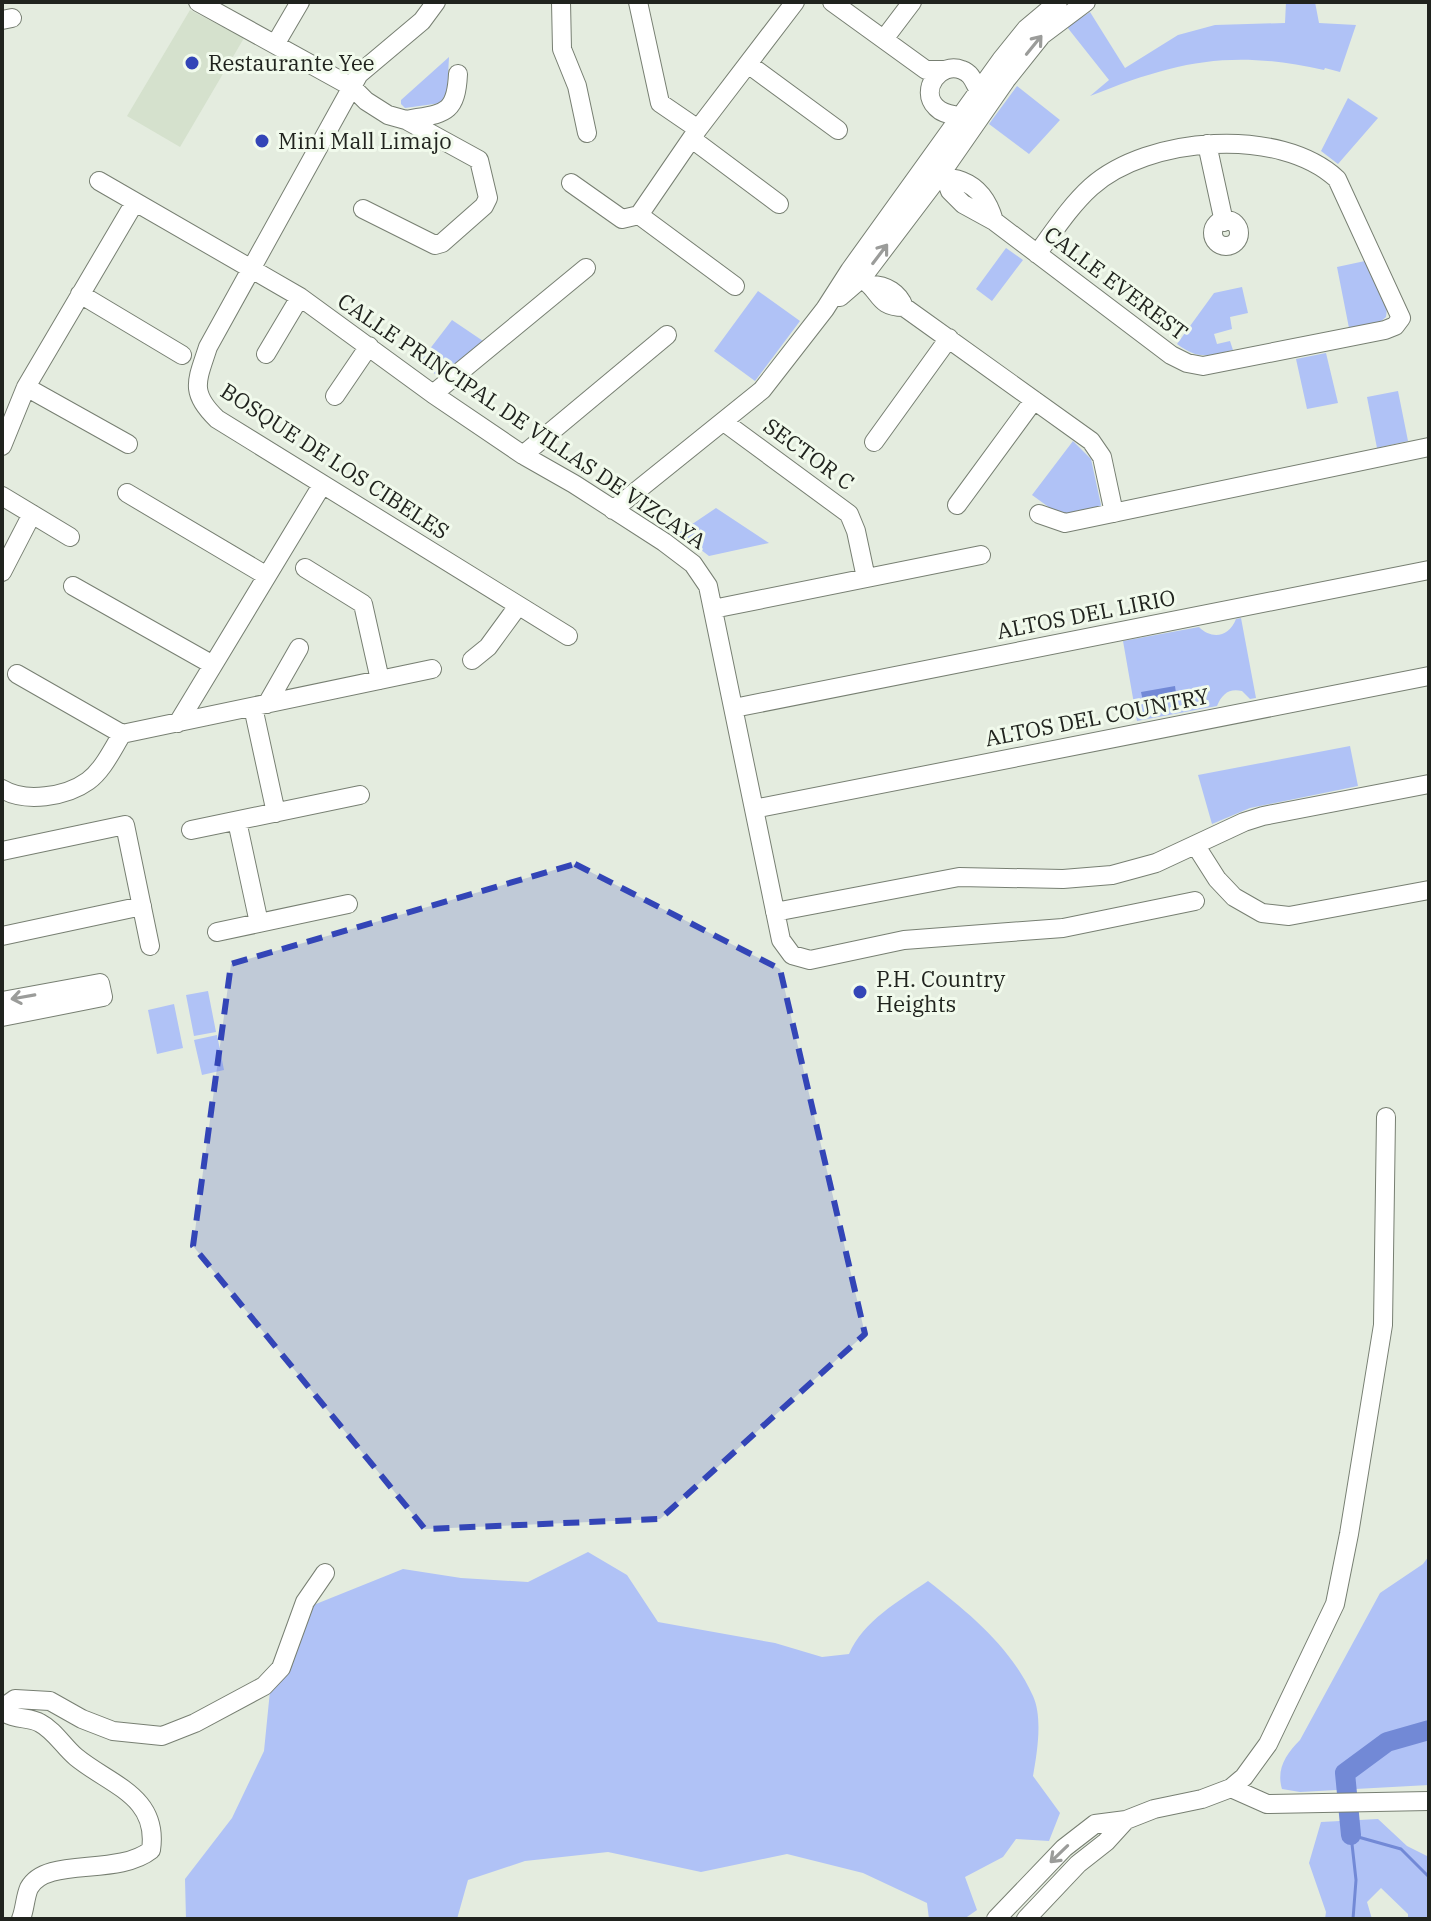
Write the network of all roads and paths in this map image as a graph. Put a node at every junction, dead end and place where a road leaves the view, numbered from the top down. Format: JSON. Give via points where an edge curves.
{"nodes":[{"id":1,"x":198,"y":2,"type":"edge"},
{"id":2,"x":300,"y":2,"type":"edge"},
{"id":3,"x":436,"y":2,"type":"edge"},
{"id":4,"x":561,"y":2,"type":"edge"},
{"id":5,"x":638,"y":2,"type":"edge"},
{"id":6,"x":795,"y":2,"type":"edge"},
{"id":7,"x":832,"y":2,"type":"edge"},
{"id":8,"x":912,"y":2,"type":"edge"},
{"id":9,"x":1058,"y":2,"type":"edge"},
{"id":10,"x":1086,"y":2,"type":"edge"},
{"id":11,"x":884,"y":39,"type":"junction"},
{"id":12,"x":276,"y":43,"type":"junction"},
{"id":13,"x":748,"y":64,"type":"junction"},
{"id":14,"x":458,"y":74,"type":"dead end"},
{"id":15,"x":933,"y":76,"type":"junction"},
{"id":16,"x":352,"y":87,"type":"junction"},
{"id":17,"x":985,"y":98,"type":"junction"},
{"id":18,"x":406,"y":120,"type":"junction"},
{"id":19,"x":969,"y":120,"type":"junction"},
{"id":20,"x":838,"y":130,"type":"dead end"},
{"id":21,"x":587,"y":133,"type":"dead end"},
{"id":22,"x":695,"y":134,"type":"junction"},
{"id":23,"x":1207,"y":144,"type":"junction"},
{"id":24,"x":937,"y":173,"type":"junction"},
{"id":25,"x":99,"y":181,"type":"dead end"},
{"id":26,"x":571,"y":183,"type":"dead end"},
{"id":27,"x":135,"y":202,"type":"junction"},
{"id":28,"x":779,"y":204,"type":"dead end"},
{"id":29,"x":363,"y":209,"type":"dead end"},
{"id":30,"x":639,"y":215,"type":"junction"},
{"id":31,"x":1224,"y":222,"type":"dead end"},
{"id":32,"x":1037,"y":254,"type":"junction"},
{"id":33,"x":586,"y":268,"type":"dead end"},
{"id":34,"x":251,"y":270,"type":"junction"},
{"id":35,"x":861,"y":278,"type":"junction"},
{"id":36,"x":735,"y":286,"type":"dead end"},
{"id":37,"x":80,"y":294,"type":"junction"},
{"id":38,"x":300,"y":297,"type":"junction"},
{"id":39,"x":667,"y":335,"type":"dead end"},
{"id":40,"x":949,"y":338,"type":"junction"},
{"id":41,"x":369,"y":346,"type":"junction"},
{"id":42,"x":266,"y":354,"type":"dead end"},
{"id":43,"x":182,"y":355,"type":"dead end"},
{"id":44,"x":26,"y":387,"type":"junction"},
{"id":45,"x":433,"y":394,"type":"junction"},
{"id":46,"x":335,"y":396,"type":"dead end"},
{"id":47,"x":1034,"y":400,"type":"junction"},
{"id":48,"x":724,"y":422,"type":"junction"},
{"id":49,"x":874,"y":442,"type":"dead end"},
{"id":50,"x":128,"y":444,"type":"dead end"},
{"id":51,"x":2,"y":446,"type":"edge"},
{"id":52,"x":1429,"y":447,"type":"edge"},
{"id":53,"x":523,"y":455,"type":"junction"},
{"id":54,"x":322,"y":485,"type":"junction"},
{"id":55,"x":127,"y":493,"type":"dead end"},
{"id":56,"x":2,"y":496,"type":"edge"},
{"id":57,"x":957,"y":505,"type":"dead end"},
{"id":58,"x":613,"y":510,"type":"junction"},
{"id":59,"x":1114,"y":513,"type":"junction"},
{"id":60,"x":32,"y":514,"type":"junction"},
{"id":61,"x":1039,"y":514,"type":"dead end"},
{"id":62,"x":70,"y":537,"type":"dead end"},
{"id":63,"x":981,"y":555,"type":"dead end"},
{"id":64,"x":305,"y":568,"type":"dead end"},
{"id":65,"x":1429,"y":570,"type":"edge"},
{"id":66,"x":2,"y":572,"type":"edge"},
{"id":67,"x":267,"y":576,"type":"junction"},
{"id":68,"x":866,"y":578,"type":"junction"},
{"id":69,"x":73,"y":586,"type":"dead end"},
{"id":70,"x":518,"y":606,"type":"junction"},
{"id":71,"x":713,"y":609,"type":"junction"},
{"id":72,"x":568,"y":636,"type":"dead end"},
{"id":73,"x":299,"y":648,"type":"dead end"},
{"id":74,"x":472,"y":660,"type":"dead end"},
{"id":75,"x":213,"y":665,"type":"junction"},
{"id":76,"x":432,"y":669,"type":"dead end"},
{"id":77,"x":17,"y":674,"type":"dead end"},
{"id":78,"x":1429,"y":676,"type":"edge"},
{"id":79,"x":380,"y":680,"type":"junction"},
{"id":80,"x":189,"y":705,"type":"junction"},
{"id":81,"x":260,"y":706,"type":"junction"},
{"id":82,"x":743,"y":706,"type":"junction"},
{"id":83,"x":216,"y":715,"type":"junction"},
{"id":84,"x":178,"y":723,"type":"junction"},
{"id":85,"x":122,"y":734,"type":"junction"},
{"id":86,"x":1429,"y":784,"type":"edge"},
{"id":87,"x":2,"y":789,"type":"edge"},
{"id":88,"x":360,"y":795,"type":"dead end"},
{"id":89,"x":754,"y":809,"type":"junction"},
{"id":90,"x":276,"y":813,"type":"junction"},
{"id":91,"x":237,"y":821,"type":"junction"},
{"id":92,"x":191,"y":830,"type":"dead end"},
{"id":93,"x":1196,"y":846,"type":"junction"},
{"id":94,"x":2,"y":851,"type":"edge"},
{"id":95,"x":1429,"y":890,"type":"edge"},
{"id":96,"x":1195,"y":901,"type":"dead end"},
{"id":97,"x":348,"y":904,"type":"dead end"},
{"id":98,"x":142,"y":906,"type":"junction"},
{"id":99,"x":775,"y":912,"type":"junction"},
{"id":100,"x":259,"y":923,"type":"junction"},
{"id":101,"x":217,"y":932,"type":"dead end"},
{"id":102,"x":2,"y":936,"type":"edge"},
{"id":103,"x":150,"y":946,"type":"dead end"},
{"id":104,"x":2,"y":1001,"type":"edge"},
{"id":105,"x":2,"y":1017,"type":"edge"},
{"id":106,"x":1386,"y":1117,"type":"dead end"},
{"id":107,"x":325,"y":1573,"type":"dead end"},
{"id":108,"x":1231,"y":1788,"type":"junction"},
{"id":109,"x":1429,"y":1801,"type":"edge"},
{"id":110,"x":1126,"y":1820,"type":"junction"},
{"id":111,"x":21,"y":1919,"type":"edge"},
{"id":112,"x":996,"y":1919,"type":"edge"},
{"id":113,"x":1026,"y":1919,"type":"edge"}],
"edges":[{"from":1,"to":12,"type":"street"},
{"from":2,"to":12,"type":"street"},
{"from":3,"to":16,"type":"street","name":"BOSQUE DE LOS CIBELES","via":[[422,21],[359,74]]},
{"from":4,"to":21,"type":"street","via":[[562,49]]},
{"from":5,"to":22,"type":"street","via":[[660,103]]},
{"from":6,"to":13,"type":"street"},
{"from":7,"to":11,"type":"street"},
{"from":8,"to":11,"type":"street"},
{"from":9,"to":17,"type":"street","via":[[1020,36]]},
{"from":17,"to":10,"type":"street","one_way":true,"via":[[1042,35]]},
{"from":11,"to":15,"type":"street"},
{"from":12,"to":16,"type":"street"},
{"from":13,"to":20,"type":"street"},
{"from":13,"to":22,"type":"street"},
{"from":14,"to":18,"type":"street","via":[[452,106],[443,113]]},
{"from":15,"to":17,"type":"street","via":[[952,68],[963,70]]},
{"from":15,"to":19,"type":"street","via":[[931,98],[936,108]]},
{"from":16,"to":18,"type":"street","via":[[371,91]]},
{"from":16,"to":34,"type":"street","name":"BOSQUE DE LOS CIBELES"},
{"from":17,"to":19,"type":"street"},
{"from":18,"to":29,"type":"street","via":[[479,160],[488,198],[435,245]]},
{"from":19,"to":24,"type":"street"},
{"from":22,"to":28,"type":"street"},
{"from":22,"to":30,"type":"street"},
{"from":23,"to":31,"type":"street"},
{"from":23,"to":32,"type":"street","via":[[1130,164],[1093,186]]},
{"from":23,"to":32,"type":"street","name":"CALLE EVEREST","via":[[1280,150],[1323,166],[1337,179],[1401,318],[1395,326],[1203,366],[1187,363]]},
{"from":24,"to":32,"type":"street","name":"CALLE EVEREST","via":[[963,204]]},
{"from":24,"to":35,"type":"street"},
{"from":25,"to":27,"type":"street","name":"CALLE PRINCIPAL DE VILLAS DE VIZCAYA"},
{"from":26,"to":30,"type":"street","via":[[622,219]]},
{"from":27,"to":34,"type":"street","name":"CALLE PRINCIPAL DE VILLAS DE VIZCAYA"},
{"from":27,"to":37,"type":"street"},
{"from":30,"to":36,"type":"street"},
{"from":33,"to":45,"type":"street"},
{"from":34,"to":38,"type":"street","name":"CALLE PRINCIPAL DE VILLAS DE VIZCAYA"},
{"from":34,"to":54,"type":"street","name":"BOSQUE DE LOS CIBELES","via":[[208,347],[197,388],[202,405]]},
{"from":35,"to":40,"type":"street","via":[[892,291],[904,307]]},
{"from":35,"to":48,"type":"street","via":[[825,309],[762,390]]},
{"from":37,"to":43,"type":"street"},
{"from":37,"to":44,"type":"street"},
{"from":38,"to":41,"type":"street","name":"CALLE PRINCIPAL DE VILLAS DE VIZCAYA"},
{"from":38,"to":42,"type":"street"},
{"from":39,"to":53,"type":"street"},
{"from":40,"to":47,"type":"street"},
{"from":40,"to":49,"type":"street"},
{"from":41,"to":45,"type":"street","name":"CALLE PRINCIPAL DE VILLAS DE VIZCAYA"},
{"from":41,"to":46,"type":"street"},
{"from":44,"to":50,"type":"street"},
{"from":44,"to":51,"type":"street"},
{"from":45,"to":53,"type":"street","name":"CALLE PRINCIPAL DE VILLAS DE VIZCAYA"},
{"from":47,"to":57,"type":"street"},
{"from":47,"to":59,"type":"street","via":[[1097,448]]},
{"from":48,"to":58,"type":"street"},
{"from":48,"to":68,"type":"street","name":"SECTOR C","via":[[849,514]]},
{"from":52,"to":59,"type":"street"},
{"from":53,"to":58,"type":"street","name":"CALLE PRINCIPAL DE VILLAS DE VIZCAYA"},
{"from":54,"to":67,"type":"street"},
{"from":54,"to":70,"type":"street","name":"BOSQUE DE LOS CIBELES"},
{"from":55,"to":67,"type":"street"},
{"from":56,"to":60,"type":"street"},
{"from":58,"to":71,"type":"street","name":"CALLE PRINCIPAL DE VILLAS DE VIZCAYA","via":[[693,564],[708,586]]},
{"from":59,"to":61,"type":"street","via":[[1065,523]]},
{"from":60,"to":62,"type":"street"},
{"from":60,"to":66,"type":"street"},
{"from":63,"to":68,"type":"street"},
{"from":64,"to":79,"type":"street","via":[[363,604]]},
{"from":65,"to":82,"type":"street","name":"ALTOS DEL LIRIO"},
{"from":67,"to":75,"type":"street"},
{"from":68,"to":71,"type":"street"},
{"from":69,"to":75,"type":"street"},
{"from":70,"to":72,"type":"street","name":"BOSQUE DE LOS CIBELES"},
{"from":70,"to":74,"type":"street"},
{"from":71,"to":82,"type":"street","name":"CALLE PRINCIPAL DE VILLAS DE VIZCAYA"},
{"from":73,"to":81,"type":"street"},
{"from":75,"to":80,"type":"street"},
{"from":76,"to":79,"type":"street"},
{"from":77,"to":85,"type":"street"},
{"from":78,"to":89,"type":"street","name":"ALTOS DEL COUNTRY"},
{"from":79,"to":81,"type":"street"},
{"from":80,"to":83,"type":"street"},
{"from":80,"to":84,"type":"street"},
{"from":81,"to":83,"type":"street"},
{"from":81,"to":90,"type":"street"},
{"from":82,"to":89,"type":"street","name":"CALLE PRINCIPAL DE VILLAS DE VIZCAYA"},
{"from":83,"to":84,"type":"street"},
{"from":84,"to":85,"type":"street"},
{"from":85,"to":87,"type":"street","via":[[86,783],[41,797]]},
{"from":86,"to":93,"type":"street","via":[[1263,816]]},
{"from":88,"to":90,"type":"street"},
{"from":89,"to":99,"type":"street","name":"CALLE PRINCIPAL DE VILLAS DE VIZCAYA"},
{"from":90,"to":91,"type":"street"},
{"from":91,"to":92,"type":"street"},
{"from":91,"to":100,"type":"street"},
{"from":93,"to":95,"type":"street","via":[[1234,897],[1262,913],[1289,916]]},
{"from":93,"to":99,"type":"street","via":[[1112,875],[959,877]]},
{"from":94,"to":98,"type":"street","via":[[125,825]]},
{"from":96,"to":99,"type":"street","name":"CALLE PRINCIPAL DE VILLAS DE VIZCAYA","via":[[1063,928],[904,940],[810,960],[792,955],[781,940]]},
{"from":97,"to":100,"type":"street"},
{"from":98,"to":102,"type":"street"},
{"from":98,"to":103,"type":"street"},
{"from":100,"to":101,"type":"street"},
{"from":105,"to":104,"type":"street","one_way":true,"via":[[103,997],[100,983]]},
{"from":106,"to":108,"type":"street","via":[[1383,1325],[1335,1604],[1268,1744]]},
{"from":107,"to":111,"type":"street","via":[[305,1602],[281,1668],[264,1686],[195,1723],[162,1736],[113,1731],[50,1701],[15,1699],[8,1704],[5,1713],[39,1722],[77,1758],[139,1801],[154,1833],[151,1850],[139,1860],[39,1875],[28,1890]]},
{"from":108,"to":109,"type":"street","via":[[1267,1804]]},
{"from":108,"to":110,"type":"street"},
{"from":110,"to":112,"type":"street","one_way":true,"via":[[1095,1824],[1064,1848]]},
{"from":110,"to":113,"type":"street"}]}
